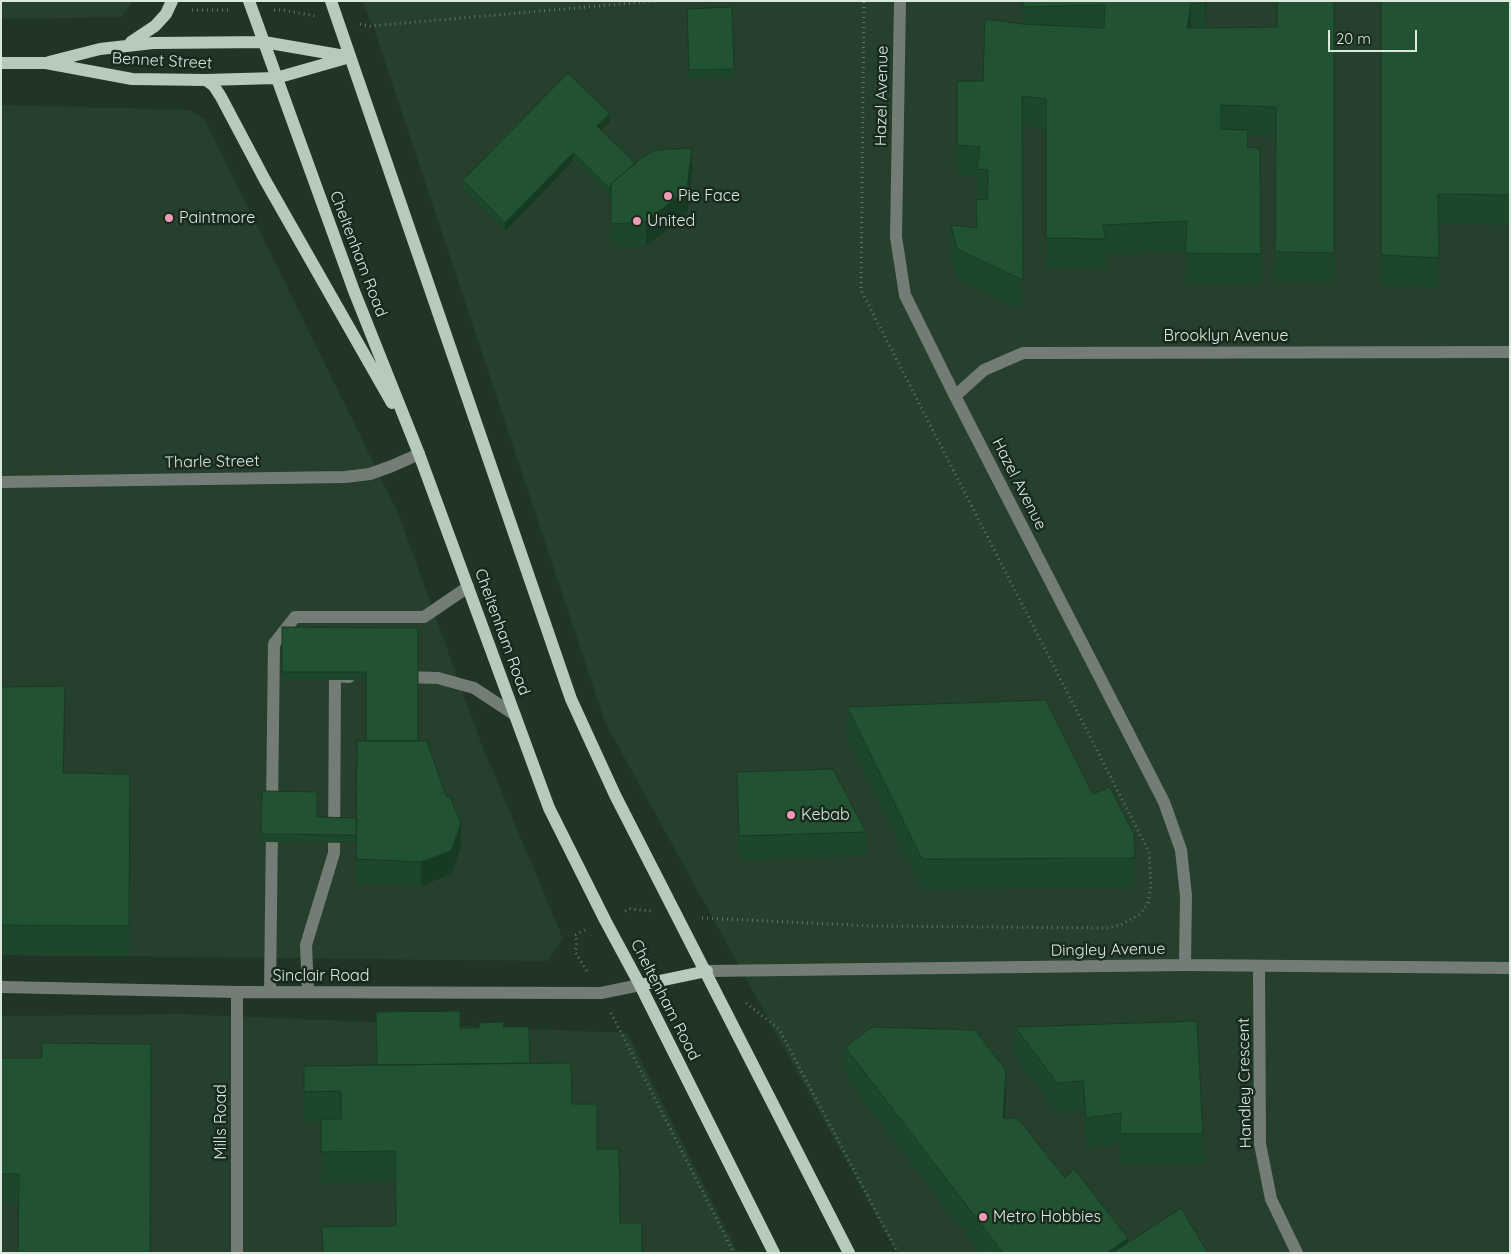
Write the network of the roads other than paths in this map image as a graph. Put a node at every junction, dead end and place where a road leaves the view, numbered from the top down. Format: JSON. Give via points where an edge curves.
{"nodes":[{"id":1,"x":331,"y":1,"type":"edge"},
{"id":2,"x":900,"y":1,"type":"edge"},
{"id":3,"x":171,"y":3,"type":"edge"},
{"id":4,"x":250,"y":6,"type":"edge"},
{"id":5,"x":264,"y":42,"type":"junction"},
{"id":6,"x":122,"y":46,"type":"junction"},
{"id":7,"x":350,"y":57,"type":"junction"},
{"id":8,"x":1,"y":63,"type":"edge"},
{"id":9,"x":46,"y":63,"type":"junction"},
{"id":10,"x":276,"y":78,"type":"junction"},
{"id":11,"x":206,"y":80,"type":"junction"},
{"id":12,"x":1510,"y":352,"type":"edge"},
{"id":13,"x":955,"y":396,"type":"junction"},
{"id":14,"x":418,"y":451,"type":"junction"},
{"id":15,"x":1,"y":482,"type":"edge"},
{"id":16,"x":468,"y":586,"type":"junction"},
{"id":17,"x":363,"y":677,"type":"edge"},
{"id":18,"x":391,"y":677,"type":"edge"},
{"id":19,"x":515,"y":715,"type":"junction"},
{"id":20,"x":1185,"y":965,"type":"junction"},
{"id":21,"x":1259,"y":966,"type":"junction"},
{"id":22,"x":1510,"y":968,"type":"edge"},
{"id":23,"x":707,"y":971,"type":"junction"},
{"id":24,"x":640,"y":985,"type":"junction"},
{"id":25,"x":1,"y":988,"type":"edge"},
{"id":26,"x":237,"y":992,"type":"junction"},
{"id":27,"x":270,"y":992,"type":"junction"},
{"id":28,"x":308,"y":992,"type":"junction"},
{"id":29,"x":237,"y":1253,"type":"edge"},
{"id":30,"x":774,"y":1253,"type":"edge"},
{"id":31,"x":849,"y":1253,"type":"edge"},
{"id":32,"x":1297,"y":1253,"type":"edge"}],
"edges":[{"from":1,"to":7,"type":"main road"},
{"from":2,"to":13,"type":"street","name":"Hazel Avenue","via":[[896,237],[905,295]]},
{"from":3,"to":6,"type":"main road","via":[[148,33]]},
{"from":4,"to":5,"type":"main road","name":"Cheltenham Road"},
{"from":5,"to":6,"type":"main road","name":"Bennet Street"},
{"from":5,"to":7,"type":"main road","name":"Bennet Street"},
{"from":5,"to":10,"type":"main road","name":"Cheltenham Road"},
{"from":6,"to":9,"type":"main road","name":"Bennet Street"},
{"from":7,"to":10,"type":"main road","name":"Bennet Street"},
{"from":7,"to":23,"type":"main road","via":[[571,699],[615,795]]},
{"from":8,"to":9,"type":"main road","name":"Bennet Street"},
{"from":9,"to":11,"type":"main road","name":"Bennet Street","via":[[132,79]]},
{"from":10,"to":11,"type":"main road","name":"Bennet Street"},
{"from":10,"to":14,"type":"main road","name":"Cheltenham Road","via":[[354,291]]},
{"from":11,"to":14,"type":"main road","via":[[222,97],[265,180]]},
{"from":12,"to":13,"type":"street","name":"Brooklyn Avenue","via":[[1023,353],[984,370]]},
{"from":13,"to":20,"type":"street","name":"Hazel Avenue","via":[[1164,802],[1180,850],[1186,896]]},
{"from":14,"to":15,"type":"street","name":"Tharle Street","via":[[376,472],[344,477]]},
{"from":14,"to":16,"type":"main road","name":"Cheltenham Road"},
{"from":16,"to":19,"type":"main road","name":"Cheltenham Road"},
{"from":16,"to":27,"type":"street","via":[[424,617],[295,617],[274,644]]},
{"from":17,"to":28,"type":"street","via":[[335,676],[334,852],[306,945]]},
{"from":18,"to":19,"type":"street","via":[[438,678],[474,688]]},
{"from":19,"to":24,"type":"main road","name":"Cheltenham Road","via":[[550,808]]},
{"from":20,"to":21,"type":"street","name":"Dingley Avenue"},
{"from":20,"to":23,"type":"street","name":"Dingley Avenue"},
{"from":21,"to":22,"type":"street","name":"Dingley Avenue"},
{"from":21,"to":32,"type":"street","name":"Handley Crescent","via":[[1260,1144],[1271,1199]]},
{"from":23,"to":24,"type":"main road"},
{"from":23,"to":31,"type":"main road"},
{"from":24,"to":28,"type":"street","name":"Sinclair Road","via":[[601,993]]},
{"from":24,"to":30,"type":"main road","name":"Cheltenham Road"},
{"from":25,"to":26,"type":"street","name":"Sinclair Road"},
{"from":26,"to":27,"type":"street","name":"Sinclair Road"},
{"from":26,"to":29,"type":"street","name":"Mills Road"},
{"from":27,"to":28,"type":"street","name":"Sinclair Road"}]}
